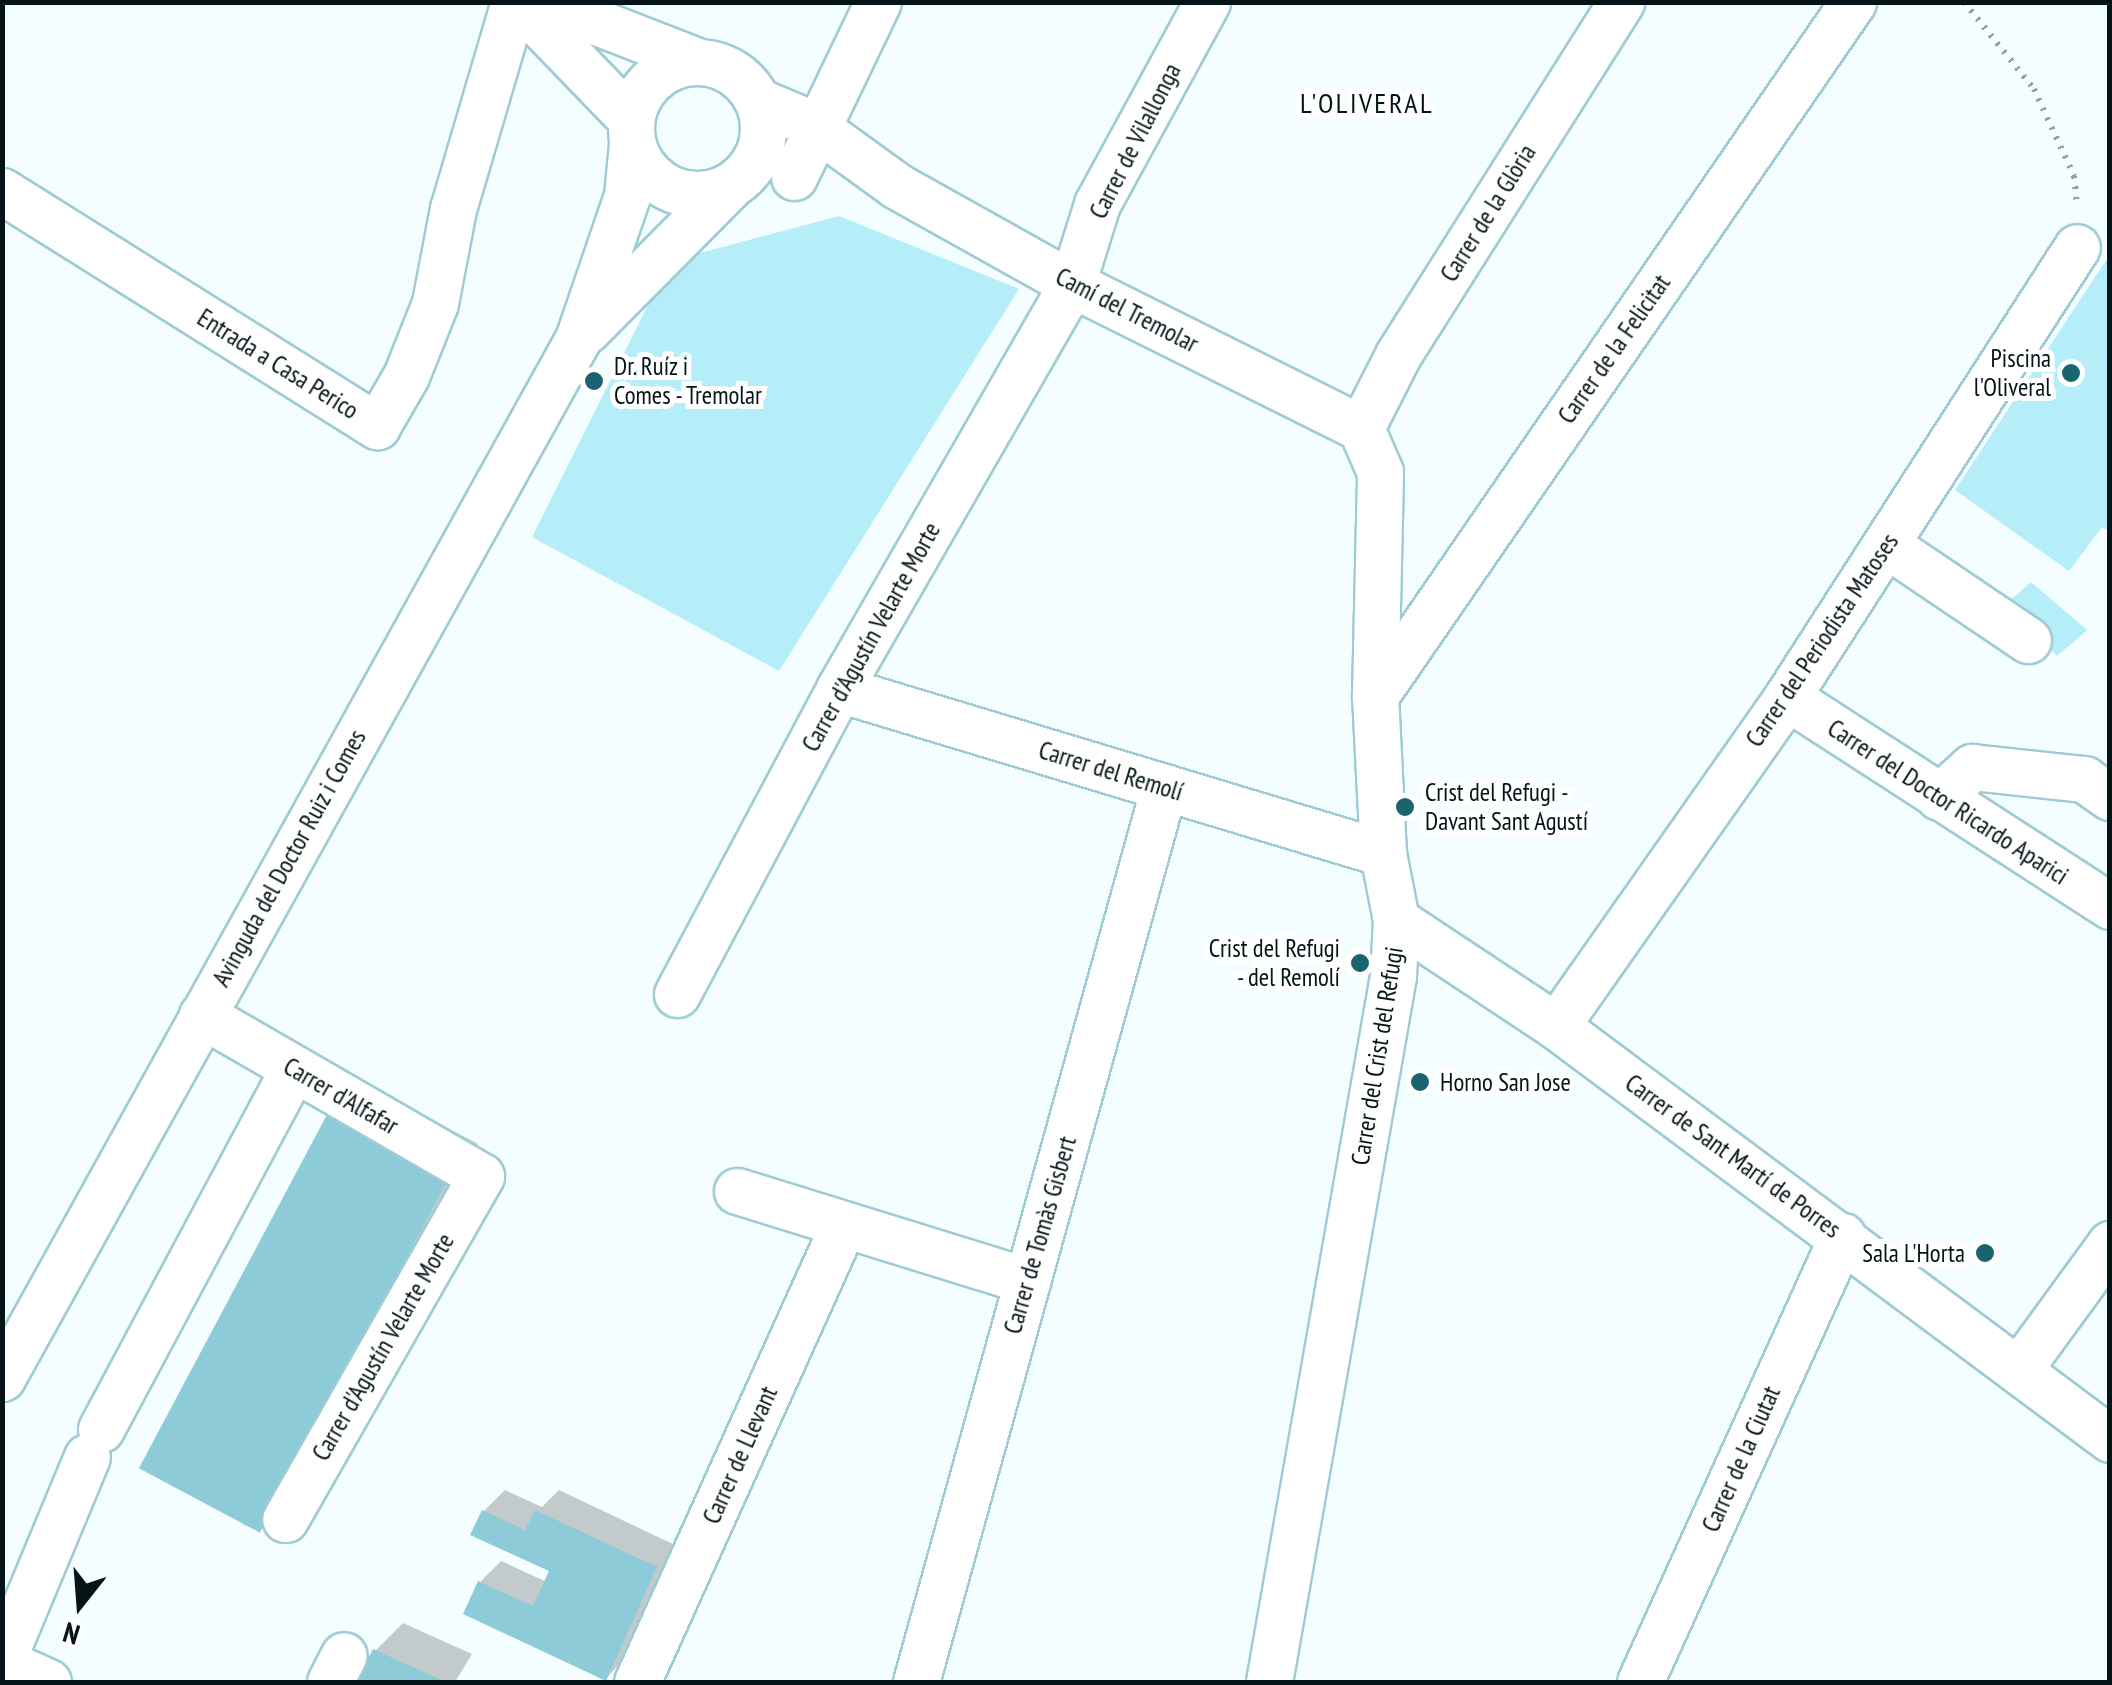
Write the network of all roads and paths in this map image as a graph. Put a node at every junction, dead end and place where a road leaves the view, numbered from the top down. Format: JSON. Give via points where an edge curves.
{"nodes":[{"id":1,"x":516,"y":2,"type":"edge"},
{"id":2,"x":528,"y":2,"type":"edge"},
{"id":3,"x":878,"y":2,"type":"edge"},
{"id":4,"x":1207,"y":2,"type":"edge"},
{"id":5,"x":1620,"y":2,"type":"edge"},
{"id":6,"x":1853,"y":2,"type":"edge"},
{"id":7,"x":1964,"y":2,"type":"edge"},
{"id":8,"x":700,"y":62,"type":"junction"},
{"id":9,"x":758,"y":101,"type":"junction"},
{"id":10,"x":820,"y":118,"type":"junction"},
{"id":11,"x":632,"y":131,"type":"junction"},
{"id":12,"x":794,"y":178,"type":"junction"},
{"id":13,"x":735,"y":181,"type":"junction"},
{"id":14,"x":897,"y":186,"type":"junction"},
{"id":15,"x":2,"y":191,"type":"edge"},
{"id":16,"x":2077,"y":247,"type":"joint"},
{"id":17,"x":1072,"y":284,"type":"junction"},
{"id":18,"x":578,"y":338,"type":"junction"},
{"id":19,"x":1362,"y":428,"type":"junction"},
{"id":20,"x":1886,"y":545,"type":"junction"},
{"id":21,"x":2028,"y":640,"type":"dead end"},
{"id":22,"x":839,"y":688,"type":"junction"},
{"id":23,"x":1375,"y":696,"type":"junction"},
{"id":24,"x":1786,"y":696,"type":"junction"},
{"id":25,"x":1164,"y":787,"type":"junction"},
{"id":26,"x":1939,"y":796,"type":"junction"},
{"id":27,"x":2110,"y":797,"type":"edge"},
{"id":28,"x":1383,"y":854,"type":"junction"},
{"id":29,"x":2110,"y":906,"type":"edge"},
{"id":30,"x":1396,"y":920,"type":"junction"},
{"id":31,"x":677,"y":994,"type":"dead end"},
{"id":32,"x":202,"y":1015,"type":"junction"},
{"id":33,"x":1556,"y":1026,"type":"junction"},
{"id":34,"x":293,"y":1069,"type":"junction"},
{"id":35,"x":481,"y":1176,"type":"joint"},
{"id":36,"x":737,"y":1191,"type":"dead end"},
{"id":37,"x":842,"y":1227,"type":"junction"},
{"id":38,"x":1842,"y":1236,"type":"junction"},
{"id":39,"x":2110,"y":1244,"type":"edge"},
{"id":40,"x":1027,"y":1281,"type":"junction"},
{"id":41,"x":2018,"y":1369,"type":"junction"},
{"id":42,"x":2,"y":1378,"type":"edge"},
{"id":43,"x":2110,"y":1439,"type":"edge"},
{"id":44,"x":284,"y":1518,"type":"dead end"},
{"id":45,"x":2,"y":1661,"type":"edge"},
{"id":46,"x":48,"y":1682,"type":"edge"},
{"id":47,"x":638,"y":1682,"type":"edge"},
{"id":48,"x":916,"y":1682,"type":"edge"},
{"id":49,"x":1270,"y":1682,"type":"edge"},
{"id":50,"x":1640,"y":1682,"type":"edge"}],
"edges":[{"from":1,"to":11,"type":"street"},
{"from":1,"to":15,"type":"street","name":"Entrada a Casa Perico","via":[[453,209],[435,303],[377,426]]},
{"from":2,"to":8,"type":"street","via":[[572,12]]},
{"from":3,"to":10,"type":"street"},
{"from":4,"to":17,"type":"street","name":"Carrer de Vilallonga","via":[[1098,204]]},
{"from":5,"to":19,"type":"street","name":"Carrer de la Glòria","via":[[1398,355]]},
{"from":6,"to":23,"type":"street","name":"Carrer de la Felicitat"},
{"from":7,"to":16,"type":"path","via":[[2034,89],[2074,176]]},
{"from":8,"to":9,"type":"street","via":[[724,67]]},
{"from":8,"to":11,"type":"street","via":[[654,77]]},
{"from":9,"to":10,"type":"street","name":"Camí del Tremolar"},
{"from":9,"to":13,"type":"street","via":[[761,149]]},
{"from":10,"to":12,"type":"street"},
{"from":10,"to":14,"type":"street","name":"Camí del Tremolar"},
{"from":11,"to":13,"type":"street","via":[[660,183],[707,194]]},
{"from":11,"to":18,"type":"street","name":"Avinguda del Doctor Ruiz i Comes","via":[[628,196]]},
{"from":12,"to":13,"type":"street","name":"Camí del Tremolar"},
{"from":12,"to":14,"type":"street","name":"Camí del Tremolar"},
{"from":13,"to":18,"type":"street","name":"Avinguda del Doctor Ruiz i Comes"},
{"from":14,"to":17,"type":"street","name":"Camí del Tremolar"},
{"from":16,"to":20,"type":"street","name":"Carrer del Periodista Matoses"},
{"from":17,"to":19,"type":"street","name":"Camí del Tremolar"},
{"from":17,"to":22,"type":"street","name":"Carrer d'Agustín Velarte Morte"},
{"from":18,"to":32,"type":"street","name":"Avinguda del Doctor Ruiz i Comes"},
{"from":19,"to":23,"type":"street","name":"Carrer del Crist del Refugi","via":[[1380,472]]},
{"from":20,"to":21,"type":"street"},
{"from":20,"to":24,"type":"street","name":"Carrer del Periodista Matoses"},
{"from":22,"to":25,"type":"street","name":"Carrer del Remolí"},
{"from":22,"to":31,"type":"street","name":"Carrer d'Agustín Velarte Morte"},
{"from":23,"to":28,"type":"street","name":"Carrer del Crist del Refugi"},
{"from":24,"to":26,"type":"street","name":"Carrer del Doctor Ricardo Aparici"},
{"from":24,"to":33,"type":"street","name":"Carrer del Periodista Matoses"},
{"from":25,"to":28,"type":"street","name":"Carrer del Remolí"},
{"from":25,"to":40,"type":"street","name":"Carrer de Tomàs Gisbert"},
{"from":26,"to":27,"type":"street","via":[[1972,767],[2084,779]]},
{"from":26,"to":29,"type":"street","name":"Carrer del Doctor Ricardo Aparici"},
{"from":28,"to":30,"type":"street","name":"Carrer del Crist del Refugi"},
{"from":30,"to":33,"type":"street","name":"Carrer de Sant Martí de Porres"},
{"from":30,"to":49,"type":"street","name":"Carrer del Crist del Refugi","via":[[1388,1004]]},
{"from":32,"to":34,"type":"street","name":"Carrer d'Alfafar"},
{"from":32,"to":42,"type":"street","name":"Avinguda del Doctor Ruiz i Comes"},
{"from":33,"to":38,"type":"street","name":"Carrer de Sant Martí de Porres"},
{"from":34,"to":35,"type":"street","name":"Carrer d'Alfafar"},
{"from":34,"to":45,"type":"street","via":[[94,1443]]},
{"from":35,"to":44,"type":"street","name":"Carrer d'Agustín Velarte Morte"},
{"from":36,"to":37,"type":"street"},
{"from":37,"to":40,"type":"street"},
{"from":37,"to":47,"type":"street","name":"Carrer de Llevant"},
{"from":38,"to":41,"type":"street","name":"Carrer de Sant Martí de Porres"},
{"from":38,"to":50,"type":"street","name":"Carrer de la Ciutat"},
{"from":39,"to":41,"type":"street"},
{"from":40,"to":48,"type":"street","name":"Carrer de Tomàs Gisbert"},
{"from":41,"to":43,"type":"street","name":"Carrer de Sant Martí de Porres"},
{"from":45,"to":46,"type":"street"}]}
